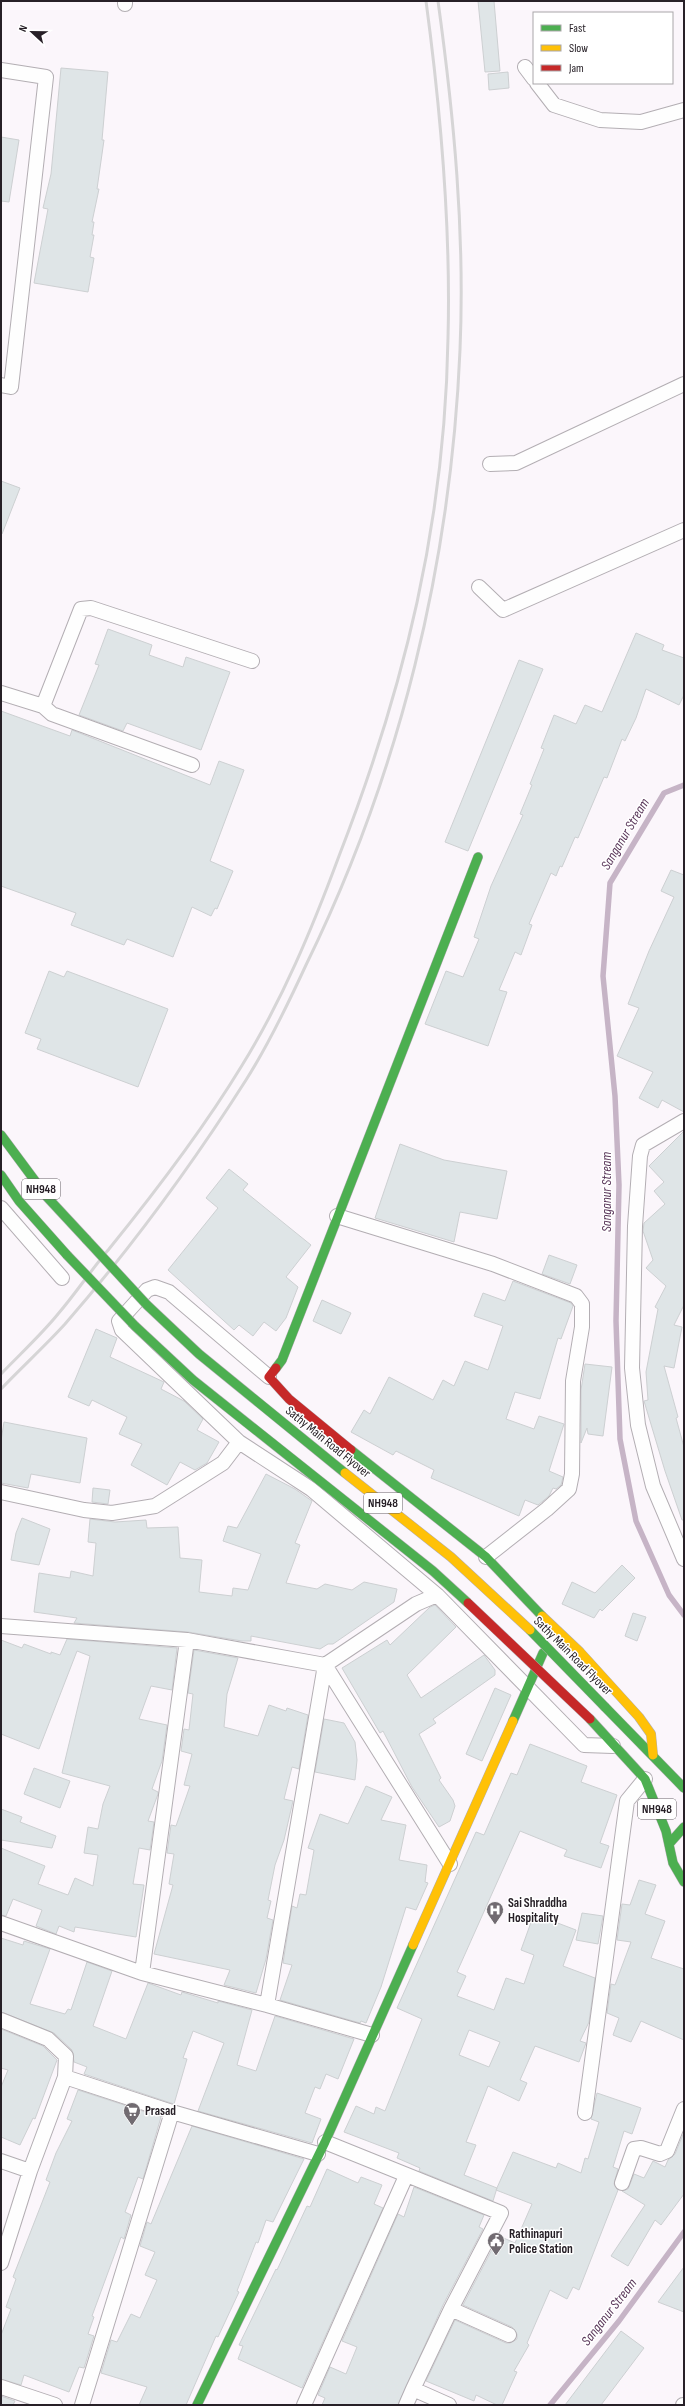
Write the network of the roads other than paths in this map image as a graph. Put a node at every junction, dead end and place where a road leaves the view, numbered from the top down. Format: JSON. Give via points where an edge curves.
{"nodes":[{"id":1,"x":525,"y":67,"type":"dead end"},
{"id":2,"x":1,"y":70,"type":"edge"},
{"id":3,"x":533,"y":78,"type":"edge"},
{"id":4,"x":538,"y":84,"type":"edge"},
{"id":5,"x":684,"y":110,"type":"edge"},
{"id":6,"x":684,"y":384,"type":"edge"},
{"id":7,"x":1,"y":385,"type":"edge"},
{"id":8,"x":490,"y":464,"type":"dead end"},
{"id":9,"x":684,"y":530,"type":"edge"},
{"id":10,"x":479,"y":587,"type":"dead end"},
{"id":11,"x":252,"y":661,"type":"dead end"},
{"id":12,"x":1,"y":693,"type":"edge"},
{"id":13,"x":43,"y":706,"type":"junction"},
{"id":14,"x":192,"y":765,"type":"dead end"},
{"id":15,"x":478,"y":856,"type":"dead end"},
{"id":16,"x":684,"y":1121,"type":"edge"},
{"id":17,"x":1,"y":1135,"type":"edge"},
{"id":18,"x":1,"y":1175,"type":"edge"},
{"id":19,"x":1,"y":1208,"type":"edge"},
{"id":20,"x":337,"y":1216,"type":"junction"},
{"id":21,"x":62,"y":1278,"type":"dead end"},
{"id":22,"x":269,"y":1377,"type":"junction"},
{"id":23,"x":239,"y":1442,"type":"junction"},
{"id":24,"x":1,"y":1492,"type":"edge"},
{"id":25,"x":486,"y":1557,"type":"junction"},
{"id":26,"x":684,"y":1559,"type":"edge"},
{"id":27,"x":437,"y":1595,"type":"junction"},
{"id":28,"x":1,"y":1626,"type":"edge"},
{"id":29,"x":555,"y":1628,"type":"junction"},
{"id":30,"x":187,"y":1640,"type":"junction"},
{"id":31,"x":325,"y":1665,"type":"junction"},
{"id":32,"x":527,"y":1687,"type":"junction"},
{"id":33,"x":613,"y":1746,"type":"junction"},
{"id":34,"x":653,"y":1755,"type":"junction"},
{"id":35,"x":645,"y":1779,"type":"junction"},
{"id":36,"x":684,"y":1788,"type":"edge"},
{"id":37,"x":684,"y":1826,"type":"edge"},
{"id":38,"x":669,"y":1844,"type":"junction"},
{"id":39,"x":450,"y":1864,"type":"junction"},
{"id":40,"x":684,"y":1882,"type":"edge"},
{"id":41,"x":1,"y":1923,"type":"edge"},
{"id":42,"x":142,"y":1973,"type":"junction"},
{"id":43,"x":267,"y":2005,"type":"junction"},
{"id":44,"x":1,"y":2020,"type":"edge"},
{"id":45,"x":372,"y":2035,"type":"junction"},
{"id":46,"x":65,"y":2077,"type":"junction"},
{"id":47,"x":684,"y":2109,"type":"edge"},
{"id":48,"x":172,"y":2112,"type":"junction"},
{"id":49,"x":585,"y":2113,"type":"dead end"},
{"id":50,"x":322,"y":2148,"type":"junction"},
{"id":51,"x":1,"y":2161,"type":"edge"},
{"id":52,"x":30,"y":2171,"type":"junction"},
{"id":53,"x":406,"y":2176,"type":"junction"},
{"id":54,"x":622,"y":2183,"type":"dead end"},
{"id":55,"x":1,"y":2263,"type":"edge"},
{"id":56,"x":451,"y":2309,"type":"junction"},
{"id":57,"x":509,"y":2334,"type":"dead end"},
{"id":58,"x":1,"y":2387,"type":"edge"},
{"id":59,"x":413,"y":2389,"type":"junction"},
{"id":60,"x":55,"y":2405,"type":"edge"},
{"id":61,"x":82,"y":2405,"type":"edge"},
{"id":62,"x":197,"y":2405,"type":"edge"},
{"id":63,"x":304,"y":2405,"type":"edge"},
{"id":64,"x":406,"y":2405,"type":"edge"},
{"id":65,"x":449,"y":2405,"type":"edge"}],
"edges":[{"from":1,"to":3,"type":"street"},
{"from":2,"to":7,"type":"street","via":[[46,77],[11,387]]},
{"from":4,"to":5,"type":"street","via":[[554,105],[600,120],[641,122]]},
{"from":6,"to":8,"type":"street","via":[[516,463]]},
{"from":9,"to":10,"type":"street","via":[[503,610]]},
{"from":11,"to":13,"type":"street","via":[[91,608],[81,609]]},
{"from":12,"to":13,"type":"street"},
{"from":13,"to":14,"type":"street","via":[[52,714]]},
{"from":15,"to":20,"type":"main road"},
{"from":16,"to":26,"type":"street","via":[[643,1145],[640,1156],[635,1226],[632,1368],[638,1425],[653,1486]]},
{"from":17,"to":34,"type":"main road","name":"Sathy Main Road Flyover","number":"NH948","bridge":true,"via":[[47,1197],[167,1326],[428,1538],[502,1603]]},
{"from":18,"to":33,"type":"main road","number":"NH948","bridge":true,"via":[[67,1255],[135,1326],[188,1375],[433,1571],[530,1660],[590,1719]]},
{"from":19,"to":21,"type":"street"},
{"from":20,"to":22,"type":"main road","via":[[282,1360]]},
{"from":20,"to":25,"type":"street","via":[[493,1264],[576,1296],[582,1304],[582,1327],[573,1381],[572,1474],[569,1489]]},
{"from":22,"to":23,"type":"street","via":[[169,1292],[155,1287],[147,1290],[119,1321],[122,1330]]},
{"from":22,"to":25,"type":"main road","via":[[289,1399],[317,1423]]},
{"from":23,"to":24,"type":"street","via":[[223,1463],[155,1506],[112,1514]]},
{"from":23,"to":27,"type":"street","via":[[311,1489]]},
{"from":25,"to":29,"type":"main road"},
{"from":27,"to":31,"type":"street","via":[[416,1604]]},
{"from":27,"to":32,"type":"street"},
{"from":28,"to":30,"type":"street"},
{"from":29,"to":32,"type":"main road"},
{"from":29,"to":34,"type":"main road","via":[[639,1718],[651,1734]]},
{"from":30,"to":31,"type":"street"},
{"from":30,"to":42,"type":"street"},
{"from":31,"to":39,"type":"street"},
{"from":31,"to":43,"type":"street"},
{"from":32,"to":33,"type":"street","via":[[584,1745]]},
{"from":32,"to":39,"type":"main road"},
{"from":33,"to":35,"type":"main road","number":"NH948"},
{"from":34,"to":36,"type":"main road","number":"NH948"},
{"from":35,"to":38,"type":"main road","number":"NH948"},
{"from":35,"to":49,"type":"street","via":[[627,1801]]},
{"from":37,"to":38,"type":"main road"},
{"from":38,"to":40,"type":"main road","number":"NH948","via":[[672,1863]]},
{"from":39,"to":45,"type":"main road"},
{"from":41,"to":42,"type":"street"},
{"from":42,"to":43,"type":"street"},
{"from":43,"to":45,"type":"street"},
{"from":44,"to":46,"type":"street","via":[[48,2039],[66,2056]]},
{"from":45,"to":50,"type":"main road"},
{"from":46,"to":48,"type":"street"},
{"from":46,"to":52,"type":"street"},
{"from":47,"to":54,"type":"street","via":[[667,2151],[660,2154],[641,2148],[634,2149]]},
{"from":48,"to":50,"type":"street"},
{"from":48,"to":61,"type":"street"},
{"from":50,"to":53,"type":"street"},
{"from":50,"to":62,"type":"main road"},
{"from":51,"to":52,"type":"street"},
{"from":52,"to":55,"type":"street"},
{"from":53,"to":56,"type":"street","via":[[501,2213]]},
{"from":53,"to":63,"type":"street"},
{"from":56,"to":57,"type":"street"},
{"from":56,"to":59,"type":"street"},
{"from":58,"to":60,"type":"street"},
{"from":59,"to":64,"type":"street"},
{"from":59,"to":65,"type":"street"}]}
